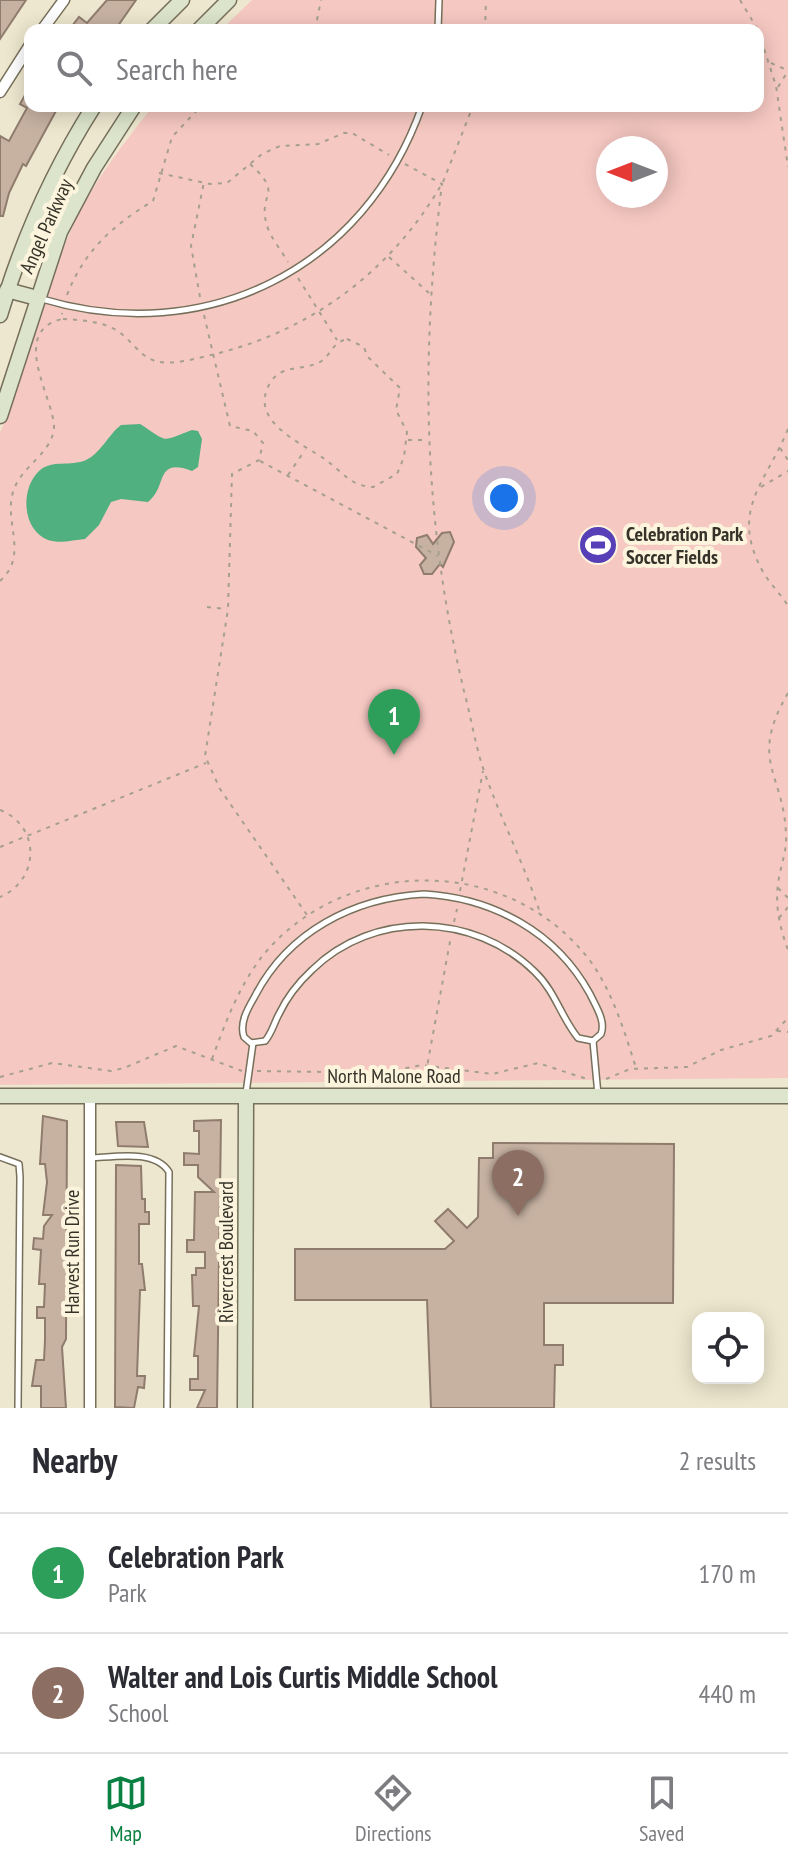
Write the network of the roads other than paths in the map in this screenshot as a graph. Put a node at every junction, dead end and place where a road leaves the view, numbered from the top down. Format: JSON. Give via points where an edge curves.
{"nodes":[{"id":1,"x":64,"y":0,"type":"edge"},
{"id":2,"x":182,"y":0,"type":"edge"},
{"id":3,"x":229,"y":0,"type":"edge"},
{"id":4,"x":439,"y":0,"type":"edge"},
{"id":5,"x":46,"y":24,"type":"edge"},
{"id":6,"x":158,"y":24,"type":"edge"},
{"id":7,"x":205,"y":24,"type":"edge"},
{"id":8,"x":438,"y":24,"type":"edge"},
{"id":9,"x":24,"y":54,"type":"edge"},
{"id":10,"x":0,"y":92,"type":"edge"},
{"id":11,"x":90,"y":112,"type":"edge"},
{"id":12,"x":130,"y":112,"type":"edge"},
{"id":13,"x":419,"y":112,"type":"edge"},
{"id":14,"x":4,"y":288,"type":"edge"},
{"id":15,"x":37,"y":298,"type":"junction"},
{"id":16,"x":0,"y":315,"type":"edge"},
{"id":17,"x":0,"y":416,"type":"edge"},
{"id":18,"x":593,"y":1041,"type":"junction"},
{"id":19,"x":253,"y":1043,"type":"junction"},
{"id":20,"x":0,"y":1096,"type":"edge"},
{"id":21,"x":90,"y":1096,"type":"junction"},
{"id":22,"x":246,"y":1096,"type":"junction"},
{"id":23,"x":598,"y":1096,"type":"junction"},
{"id":24,"x":788,"y":1096,"type":"edge"},
{"id":25,"x":0,"y":1157,"type":"edge"},
{"id":26,"x":90,"y":1158,"type":"junction"},
{"id":27,"x":18,"y":1408,"type":"edge"},
{"id":28,"x":90,"y":1408,"type":"edge"},
{"id":29,"x":167,"y":1408,"type":"edge"},
{"id":30,"x":245,"y":1408,"type":"edge"}],
"edges":[{"from":1,"to":5,"type":"street"},
{"from":2,"to":6,"type":"street"},
{"from":3,"to":7,"type":"street"},
{"from":4,"to":8,"type":"lane"},
{"from":9,"to":10,"type":"street"},
{"from":11,"to":14,"type":"street","name":"Angel Parkway","via":[[65,151]]},
{"from":12,"to":15,"type":"street","name":"Angel Parkway","via":[[60,232]]},
{"from":13,"to":15,"type":"lane","via":[[398,160],[361,212],[330,243],[257,289],[203,307],[130,316]]},
{"from":14,"to":15,"type":"street"},
{"from":14,"to":16,"type":"street","name":"Angel Parkway"},
{"from":15,"to":17,"type":"street","name":"Angel Parkway"},
{"from":18,"to":19,"type":"lane","via":[[578,1038],[548,986],[512,953],[467,932],[419,925],[371,933],[328,956],[293,990],[268,1038]]},
{"from":18,"to":19,"type":"lane","via":[[603,1030],[601,1019],[576,972],[553,946],[493,908],[424,894],[357,906],[299,940],[276,964],[249,1007],[242,1032]]},
{"from":18,"to":23,"type":"lane"},
{"from":19,"to":22,"type":"lane"},
{"from":20,"to":21,"type":"street","name":"North Malone Road"},
{"from":21,"to":22,"type":"street","name":"North Malone Road"},
{"from":21,"to":26,"type":"street","name":"Harvest Run Drive"},
{"from":22,"to":23,"type":"street","name":"North Malone Road"},
{"from":22,"to":30,"type":"street","name":"Rivercrest Boulevard"},
{"from":23,"to":24,"type":"street","name":"North Malone Road"},
{"from":25,"to":27,"type":"lane","via":[[19,1164],[20,1177]]},
{"from":26,"to":28,"type":"street","name":"Harvest Run Drive"},
{"from":26,"to":29,"type":"lane","via":[[150,1159],[169,1172]]}]}
